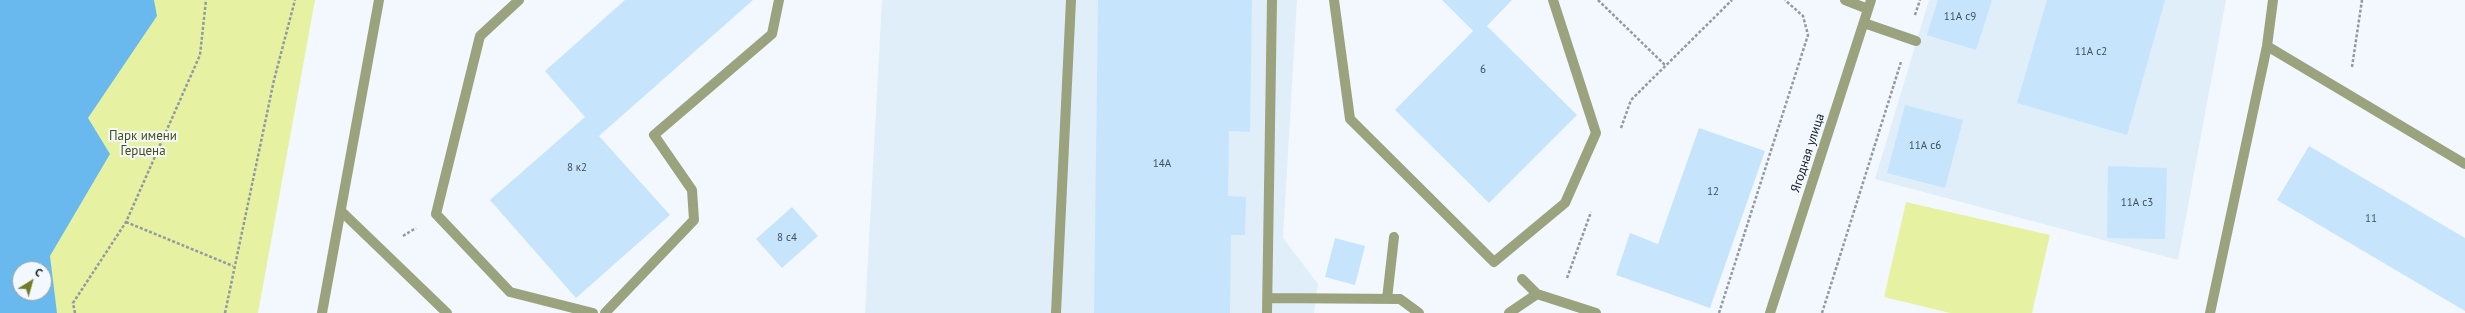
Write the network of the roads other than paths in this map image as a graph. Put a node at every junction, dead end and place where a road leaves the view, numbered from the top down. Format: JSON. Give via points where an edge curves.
{"nodes":[{"id":1,"x":379,"y":0,"type":"edge"},
{"id":2,"x":519,"y":0,"type":"edge"},
{"id":3,"x":779,"y":0,"type":"edge"},
{"id":4,"x":1071,"y":0,"type":"edge"},
{"id":5,"x":1272,"y":0,"type":"edge"},
{"id":6,"x":1334,"y":0,"type":"edge"},
{"id":7,"x":1553,"y":0,"type":"edge"},
{"id":8,"x":1845,"y":0,"type":"edge"},
{"id":9,"x":2273,"y":0,"type":"edge"},
{"id":10,"x":1870,"y":4,"type":"edge"},
{"id":11,"x":1864,"y":23,"type":"junction"},
{"id":12,"x":1912,"y":40,"type":"road end"},
{"id":13,"x":2267,"y":46,"type":"junction"},
{"id":14,"x":2465,"y":164,"type":"edge"},
{"id":15,"x":341,"y":211,"type":"junction"},
{"id":16,"x":1394,"y":237,"type":"dead end"},
{"id":17,"x":1522,"y":279,"type":"dead end"},
{"id":18,"x":1537,"y":294,"type":"junction"},
{"id":19,"x":1268,"y":298,"type":"junction"},
{"id":20,"x":1387,"y":299,"type":"junction"},
{"id":21,"x":322,"y":313,"type":"edge"},
{"id":22,"x":447,"y":313,"type":"edge"},
{"id":23,"x":593,"y":313,"type":"edge"},
{"id":24,"x":605,"y":313,"type":"edge"},
{"id":25,"x":1056,"y":313,"type":"edge"},
{"id":26,"x":1267,"y":313,"type":"edge"},
{"id":27,"x":1419,"y":313,"type":"edge"},
{"id":28,"x":1509,"y":313,"type":"edge"},
{"id":29,"x":1596,"y":313,"type":"edge"},
{"id":30,"x":1770,"y":313,"type":"edge"},
{"id":31,"x":2210,"y":313,"type":"edge"}],
"edges":[{"from":1,"to":15,"type":"street"},
{"from":2,"to":23,"type":"street","via":[[480,36],[436,214],[510,292]]},
{"from":3,"to":24,"type":"street","via":[[772,34],[654,136],[692,190],[694,220]]},
{"from":4,"to":25,"type":"street"},
{"from":5,"to":19,"type":"street"},
{"from":6,"to":7,"type":"street","via":[[1350,119],[1494,262],[1565,202],[1596,133]]},
{"from":8,"to":10,"type":"street"},
{"from":9,"to":13,"type":"street"},
{"from":10,"to":11,"type":"street","name":"Ягодная улица"},
{"from":11,"to":12,"type":"street"},
{"from":11,"to":30,"type":"street","name":"Ягодная улица"},
{"from":13,"to":14,"type":"street"},
{"from":13,"to":31,"type":"street"},
{"from":15,"to":21,"type":"street"},
{"from":15,"to":22,"type":"street"},
{"from":16,"to":20,"type":"street"},
{"from":17,"to":18,"type":"street"},
{"from":18,"to":28,"type":"street"},
{"from":18,"to":29,"type":"street"},
{"from":19,"to":20,"type":"street"},
{"from":19,"to":26,"type":"street"},
{"from":20,"to":27,"type":"street","via":[[1400,299]]}]}
